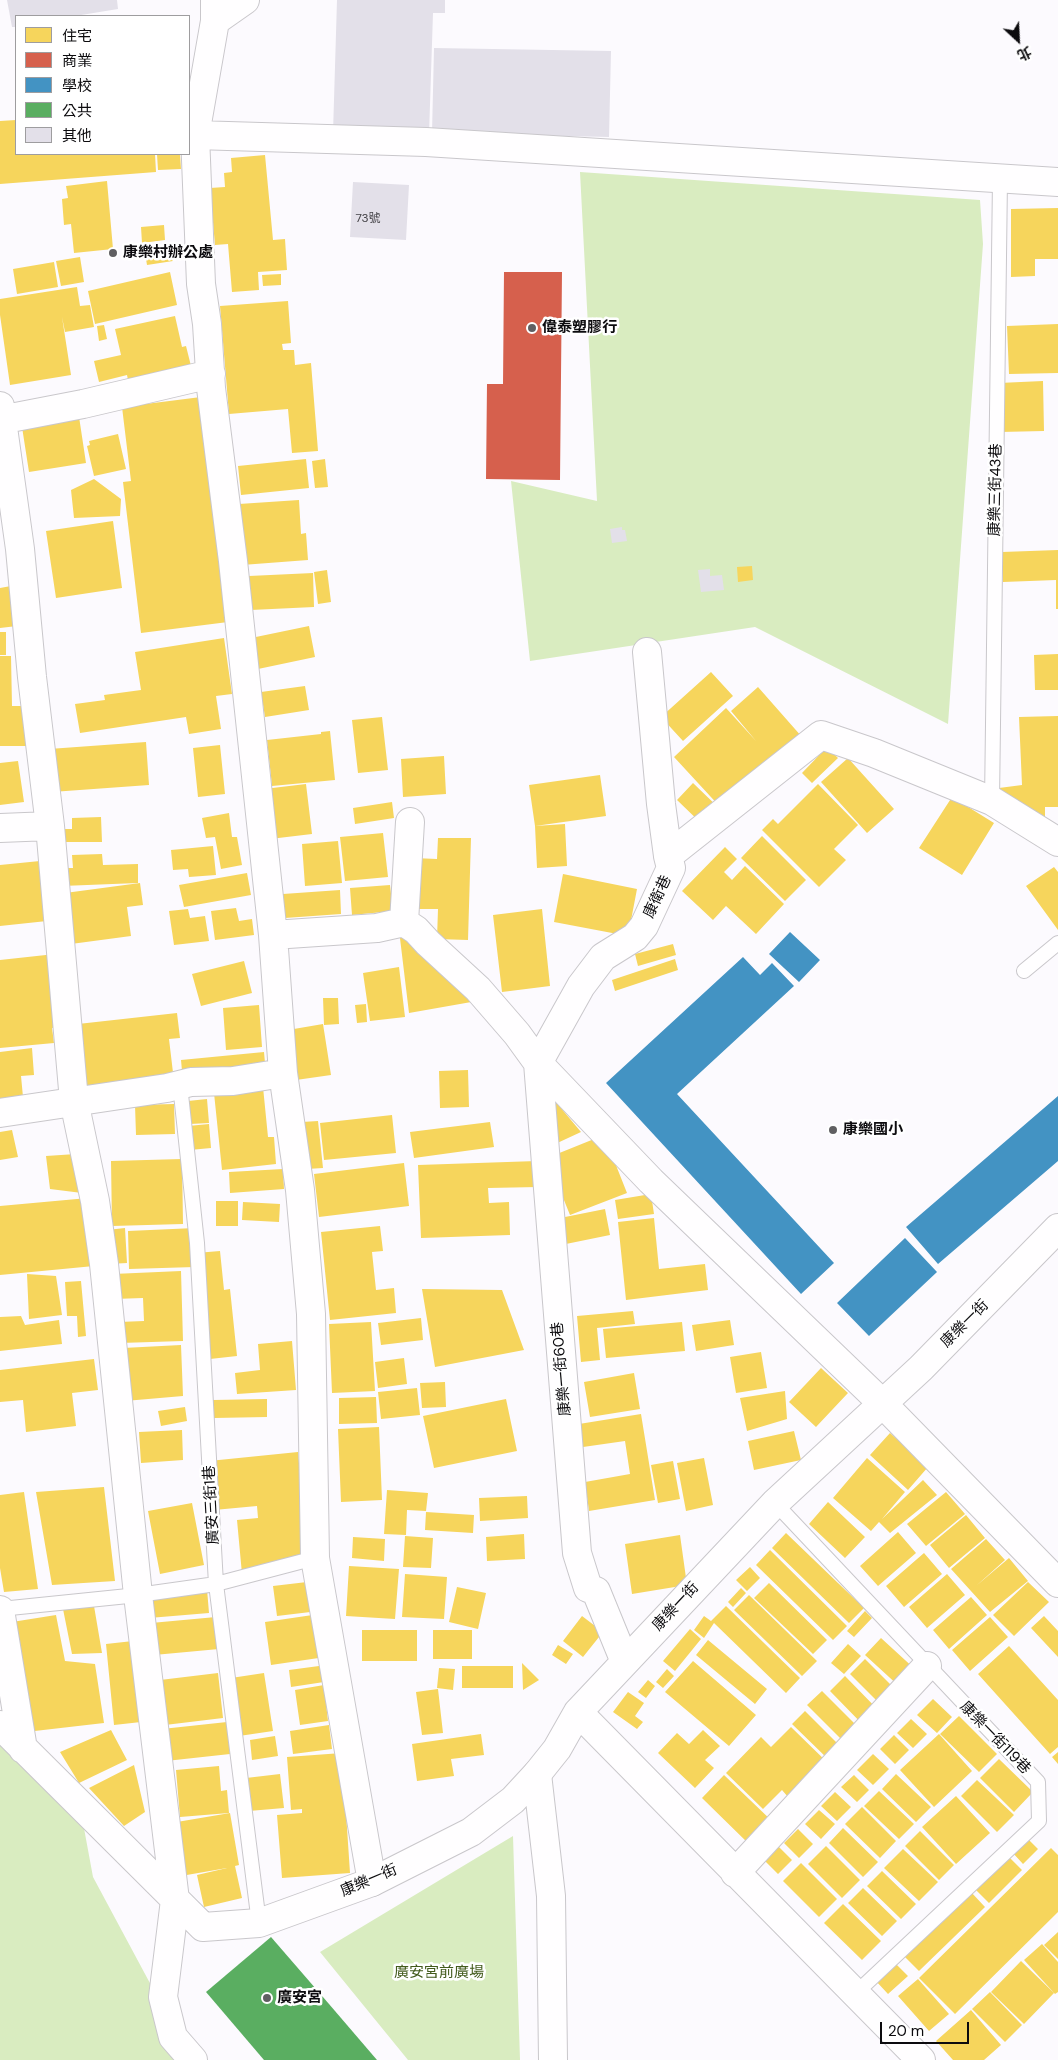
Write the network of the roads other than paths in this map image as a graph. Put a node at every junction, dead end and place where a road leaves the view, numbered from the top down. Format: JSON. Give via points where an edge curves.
{"nodes":[{"id":1,"x":245,"y":0,"type":"edge"},
{"id":2,"x":215,"y":11,"type":"edge"},
{"id":3,"x":195,"y":135,"type":"junction"},
{"id":4,"x":1000,"y":179,"type":"junction"},
{"id":5,"x":1058,"y":182,"type":"edge"},
{"id":6,"x":211,"y":374,"type":"junction"},
{"id":7,"x":1,"y":415,"type":"edge"},
{"id":8,"x":647,"y":652,"type":"dead end"},
{"id":9,"x":992,"y":801,"type":"junction"},
{"id":10,"x":410,"y":822,"type":"dead end"},
{"id":11,"x":50,"y":826,"type":"junction"},
{"id":12,"x":0,"y":828,"type":"edge"},
{"id":13,"x":1058,"y":842,"type":"edge"},
{"id":14,"x":668,"y":856,"type":"junction"},
{"id":15,"x":404,"y":922,"type":"junction"},
{"id":16,"x":273,"y":935,"type":"junction"},
{"id":17,"x":1058,"y":943,"type":"edge"},
{"id":18,"x":1024,"y":971,"type":"dead end"},
{"id":19,"x":538,"y":1063,"type":"junction"},
{"id":20,"x":283,"y":1073,"type":"junction"},
{"id":21,"x":180,"y":1085,"type":"junction"},
{"id":22,"x":74,"y":1101,"type":"junction"},
{"id":23,"x":0,"y":1113,"type":"edge"},
{"id":24,"x":1058,"y":1228,"type":"edge"},
{"id":25,"x":883,"y":1404,"type":"junction"},
{"id":26,"x":775,"y":1503,"type":"junction"},
{"id":27,"x":315,"y":1558,"type":"junction"},
{"id":28,"x":1058,"y":1583,"type":"edge"},
{"id":29,"x":216,"y":1584,"type":"junction"},
{"id":30,"x":138,"y":1594,"type":"junction"},
{"id":31,"x":0,"y":1610,"type":"edge"},
{"id":32,"x":625,"y":1662,"type":"junction"},
{"id":33,"x":927,"y":1666,"type":"junction"},
{"id":34,"x":578,"y":1712,"type":"junction"},
{"id":35,"x":0,"y":1725,"type":"edge"},
{"id":36,"x":23,"y":1749,"type":"junction"},
{"id":37,"x":537,"y":1774,"type":"junction"},
{"id":38,"x":735,"y":1873,"type":"junction"},
{"id":39,"x":372,"y":1882,"type":"junction"},
{"id":40,"x":175,"y":1900,"type":"junction"},
{"id":41,"x":258,"y":1923,"type":"junction"},
{"id":42,"x":856,"y":1993,"type":"junction"},
{"id":43,"x":193,"y":2060,"type":"edge"},
{"id":44,"x":553,"y":2060,"type":"edge"},
{"id":45,"x":921,"y":2060,"type":"edge"}],
"edges":[{"from":1,"to":2,"type":"street"},
{"from":2,"to":3,"type":"street"},
{"from":3,"to":4,"type":"street","via":[[426,142]]},
{"from":3,"to":6,"type":"street","via":[[201,284]]},
{"from":4,"to":5,"type":"street"},
{"from":4,"to":9,"type":"lane","name":"康樂三街43巷"},
{"from":6,"to":7,"type":"street","via":[[83,404]]},
{"from":6,"to":16,"type":"street"},
{"from":7,"to":11,"type":"street","via":[[20,549]]},
{"from":8,"to":14,"type":"street","via":[[660,804]]},
{"from":9,"to":13,"type":"street"},
{"from":9,"to":14,"type":"street","name":"康衛巷","via":[[874,753],[821,736]]},
{"from":10,"to":15,"type":"street"},
{"from":11,"to":12,"type":"street"},
{"from":11,"to":22,"type":"street"},
{"from":14,"to":19,"type":"street","name":"康衛巷","via":[[671,868],[644,926],[635,937],[603,957],[581,986]]},
{"from":15,"to":16,"type":"street","via":[[377,928]]},
{"from":15,"to":19,"type":"street","via":[[478,988]]},
{"from":16,"to":20,"type":"street"},
{"from":17,"to":18,"type":"lane"},
{"from":19,"to":25,"type":"street","via":[[651,1181]]},
{"from":19,"to":32,"type":"street","name":"康樂一街60巷","via":[[577,1553],[588,1588],[596,1591]]},
{"from":20,"to":21,"type":"street"},
{"from":20,"to":27,"type":"street","via":[[300,1190],[312,1314]]},
{"from":21,"to":22,"type":"street"},
{"from":21,"to":29,"type":"lane","name":"廣安三街1巷","via":[[197,1243]]},
{"from":22,"to":23,"type":"street"},
{"from":22,"to":30,"type":"street","via":[[95,1201],[104,1264]]},
{"from":24,"to":25,"type":"street","name":"康樂一街"},
{"from":25,"to":26,"type":"street","name":"康樂一街"},
{"from":25,"to":28,"type":"street"},
{"from":26,"to":32,"type":"street","name":"康樂一街"},
{"from":26,"to":33,"type":"lane","name":"康樂一街119巷"},
{"from":27,"to":29,"type":"lane"},
{"from":27,"to":39,"type":"street"},
{"from":29,"to":30,"type":"lane"},
{"from":29,"to":41,"type":"lane","name":"廣安三街1巷"},
{"from":30,"to":31,"type":"lane"},
{"from":30,"to":40,"type":"street"},
{"from":31,"to":36,"type":"street"},
{"from":32,"to":34,"type":"street","name":"康樂一街"},
{"from":33,"to":38,"type":"street"},
{"from":33,"to":42,"type":"lane","name":"康樂一街119巷","via":[[1038,1782],[1040,1821]]},
{"from":34,"to":37,"type":"street","name":"康樂一街","via":[[557,1749]]},
{"from":34,"to":38,"type":"street"},
{"from":35,"to":36,"type":"street"},
{"from":36,"to":40,"type":"street"},
{"from":37,"to":39,"type":"street","name":"康樂一街","via":[[513,1800],[471,1832]]},
{"from":37,"to":44,"type":"street","via":[[551,1896]]},
{"from":38,"to":42,"type":"street"},
{"from":39,"to":41,"type":"street","name":"康樂一街"},
{"from":40,"to":41,"type":"street","name":"康樂一街","via":[[203,1928]]},
{"from":40,"to":43,"type":"street","via":[[162,1997],[173,2038]]},
{"from":42,"to":45,"type":"street"}]}
